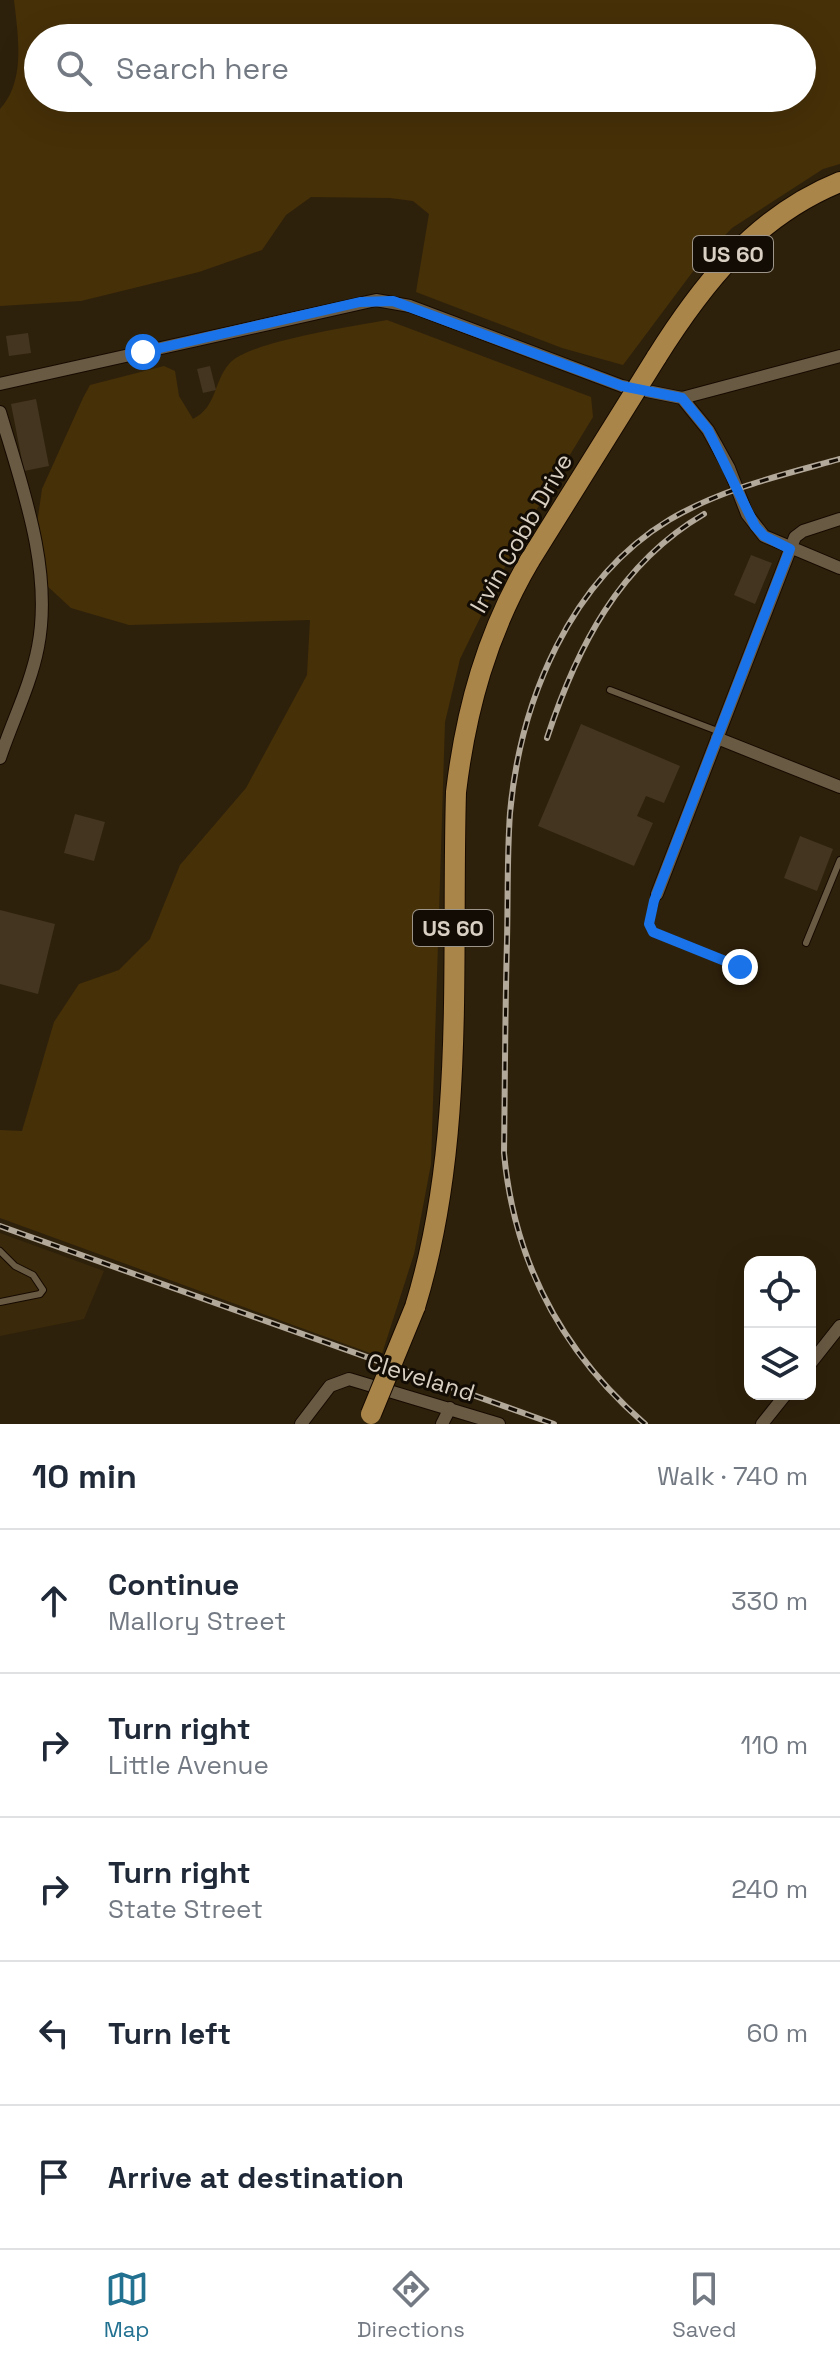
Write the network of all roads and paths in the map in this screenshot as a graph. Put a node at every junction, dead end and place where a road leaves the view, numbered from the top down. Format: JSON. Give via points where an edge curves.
{"nodes":[{"id":1,"x":840,"y":182,"type":"edge"},
{"id":2,"x":840,"y":356,"type":"edge"},
{"id":3,"x":0,"y":384,"type":"edge"},
{"id":4,"x":682,"y":398,"type":"junction"},
{"id":5,"x":0,"y":412,"type":"edge"},
{"id":6,"x":840,"y":519,"type":"edge"},
{"id":7,"x":790,"y":549,"type":"junction"},
{"id":8,"x":840,"y":568,"type":"edge"},
{"id":9,"x":610,"y":690,"type":"dead end"},
{"id":10,"x":718,"y":735,"type":"junction"},
{"id":11,"x":0,"y":758,"type":"edge"},
{"id":12,"x":840,"y":787,"type":"edge"},
{"id":13,"x":840,"y":860,"type":"edge"},
{"id":14,"x":657,"y":894,"type":"joint"},
{"id":15,"x":806,"y":943,"type":"dead end"},
{"id":16,"x":740,"y":967,"type":"dead end"},
{"id":17,"x":0,"y":1251,"type":"edge"},
{"id":18,"x":0,"y":1302,"type":"edge"},
{"id":19,"x":840,"y":1326,"type":"edge"},
{"id":20,"x":816,"y":1356,"type":"edge"},
{"id":21,"x":781,"y":1400,"type":"edge"},
{"id":22,"x":450,"y":1408,"type":"junction"},
{"id":23,"x":368,"y":1419,"type":"edge"},
{"id":24,"x":301,"y":1424,"type":"edge"},
{"id":25,"x":442,"y":1424,"type":"edge"},
{"id":26,"x":499,"y":1424,"type":"edge"},
{"id":27,"x":762,"y":1424,"type":"edge"}],
"edges":[{"from":1,"to":23,"type":"main road","name":"Irvin Cobb Drive","number":"US 60","bridge":true,"via":[[775,218],[730,257],[693,301],[530,560],[481,663],[456,792],[448,1139],[438,1220],[415,1307]]},
{"from":2,"to":4,"type":"street"},
{"from":3,"to":4,"type":"street","via":[[376,300],[410,306],[622,386]]},
{"from":4,"to":7,"type":"street","via":[[708,430],[755,526]]},
{"from":5,"to":11,"type":"street","via":[[34,541],[42,599],[38,648]]},
{"from":6,"to":7,"type":"street","via":[[803,531]]},
{"from":7,"to":8,"type":"street"},
{"from":7,"to":10,"type":"street"},
{"from":9,"to":10,"type":"lane"},
{"from":10,"to":12,"type":"street"},
{"from":10,"to":14,"type":"street"},
{"from":13,"to":15,"type":"lane"},
{"from":14,"to":16,"type":"lane","via":[[649,924],[653,932]]},
{"from":17,"to":18,"type":"lane","via":[[33,1275],[43,1290]]},
{"from":19,"to":20,"type":"street"},
{"from":21,"to":27,"type":"street"},
{"from":22,"to":24,"type":"street","name":"Cleveland","via":[[341,1379]]},
{"from":22,"to":25,"type":"street"},
{"from":22,"to":26,"type":"street","name":"Cleveland"}]}
